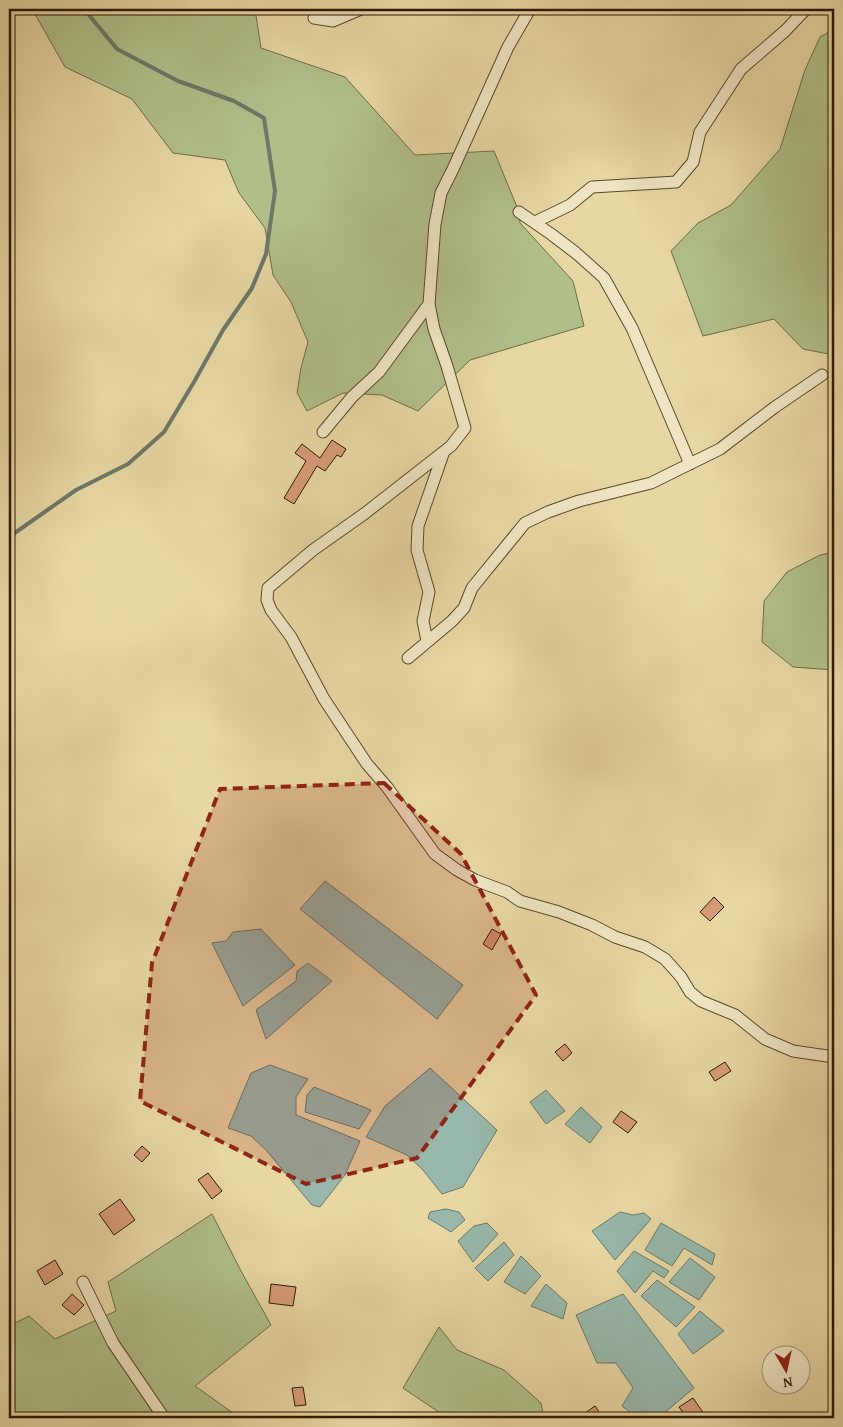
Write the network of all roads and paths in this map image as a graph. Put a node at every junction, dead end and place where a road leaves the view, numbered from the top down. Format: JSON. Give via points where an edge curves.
{"nodes":[{"id":1,"x":361,"y":9,"type":"edge"},
{"id":2,"x":530,"y":9,"type":"edge"},
{"id":3,"x":806,"y":9,"type":"edge"},
{"id":4,"x":314,"y":18,"type":"dead end"},
{"id":5,"x":519,"y":212,"type":"dead end"},
{"id":6,"x":535,"y":222,"type":"junction"},
{"id":7,"x":429,"y":304,"type":"junction"},
{"id":8,"x":822,"y":375,"type":"dead end"},
{"id":9,"x":323,"y":432,"type":"dead end"},
{"id":10,"x":443,"y":453,"type":"junction"},
{"id":11,"x":690,"y":464,"type":"junction"},
{"id":12,"x":427,"y":641,"type":"junction"},
{"id":13,"x":408,"y":658,"type":"dead end"},
{"id":14,"x":834,"y":1057,"type":"edge"},
{"id":15,"x":83,"y":1282,"type":"dead end"},
{"id":16,"x":164,"y":1418,"type":"edge"}],
"edges":[{"from":1,"to":4,"type":"street","via":[[333,21]]},
{"from":2,"to":7,"type":"street","via":[[508,47],[441,193],[435,224]]},
{"from":3,"to":6,"type":"street","via":[[741,69],[700,132],[693,162],[676,182],[592,187],[570,205]]},
{"from":5,"to":6,"type":"street"},
{"from":6,"to":11,"type":"street","via":[[604,278],[632,328]]},
{"from":7,"to":9,"type":"street","via":[[379,372],[352,397]]},
{"from":7,"to":10,"type":"street","via":[[465,428]]},
{"from":8,"to":11,"type":"street","via":[[720,449]]},
{"from":10,"to":12,"type":"street","via":[[418,526],[417,550],[429,592],[424,621]]},
{"from":10,"to":14,"type":"street","via":[[313,550],[268,588],[267,600],[271,610],[333,713],[435,854],[457,870],[520,901],[559,912],[645,947],[665,959],[701,1001],[735,1016],[765,1039],[793,1051]]},
{"from":11,"to":12,"type":"street","via":[[651,483],[579,501],[525,523],[472,588],[464,608]]},
{"from":12,"to":13,"type":"street"},
{"from":15,"to":16,"type":"street","via":[[113,1343]]}]}
